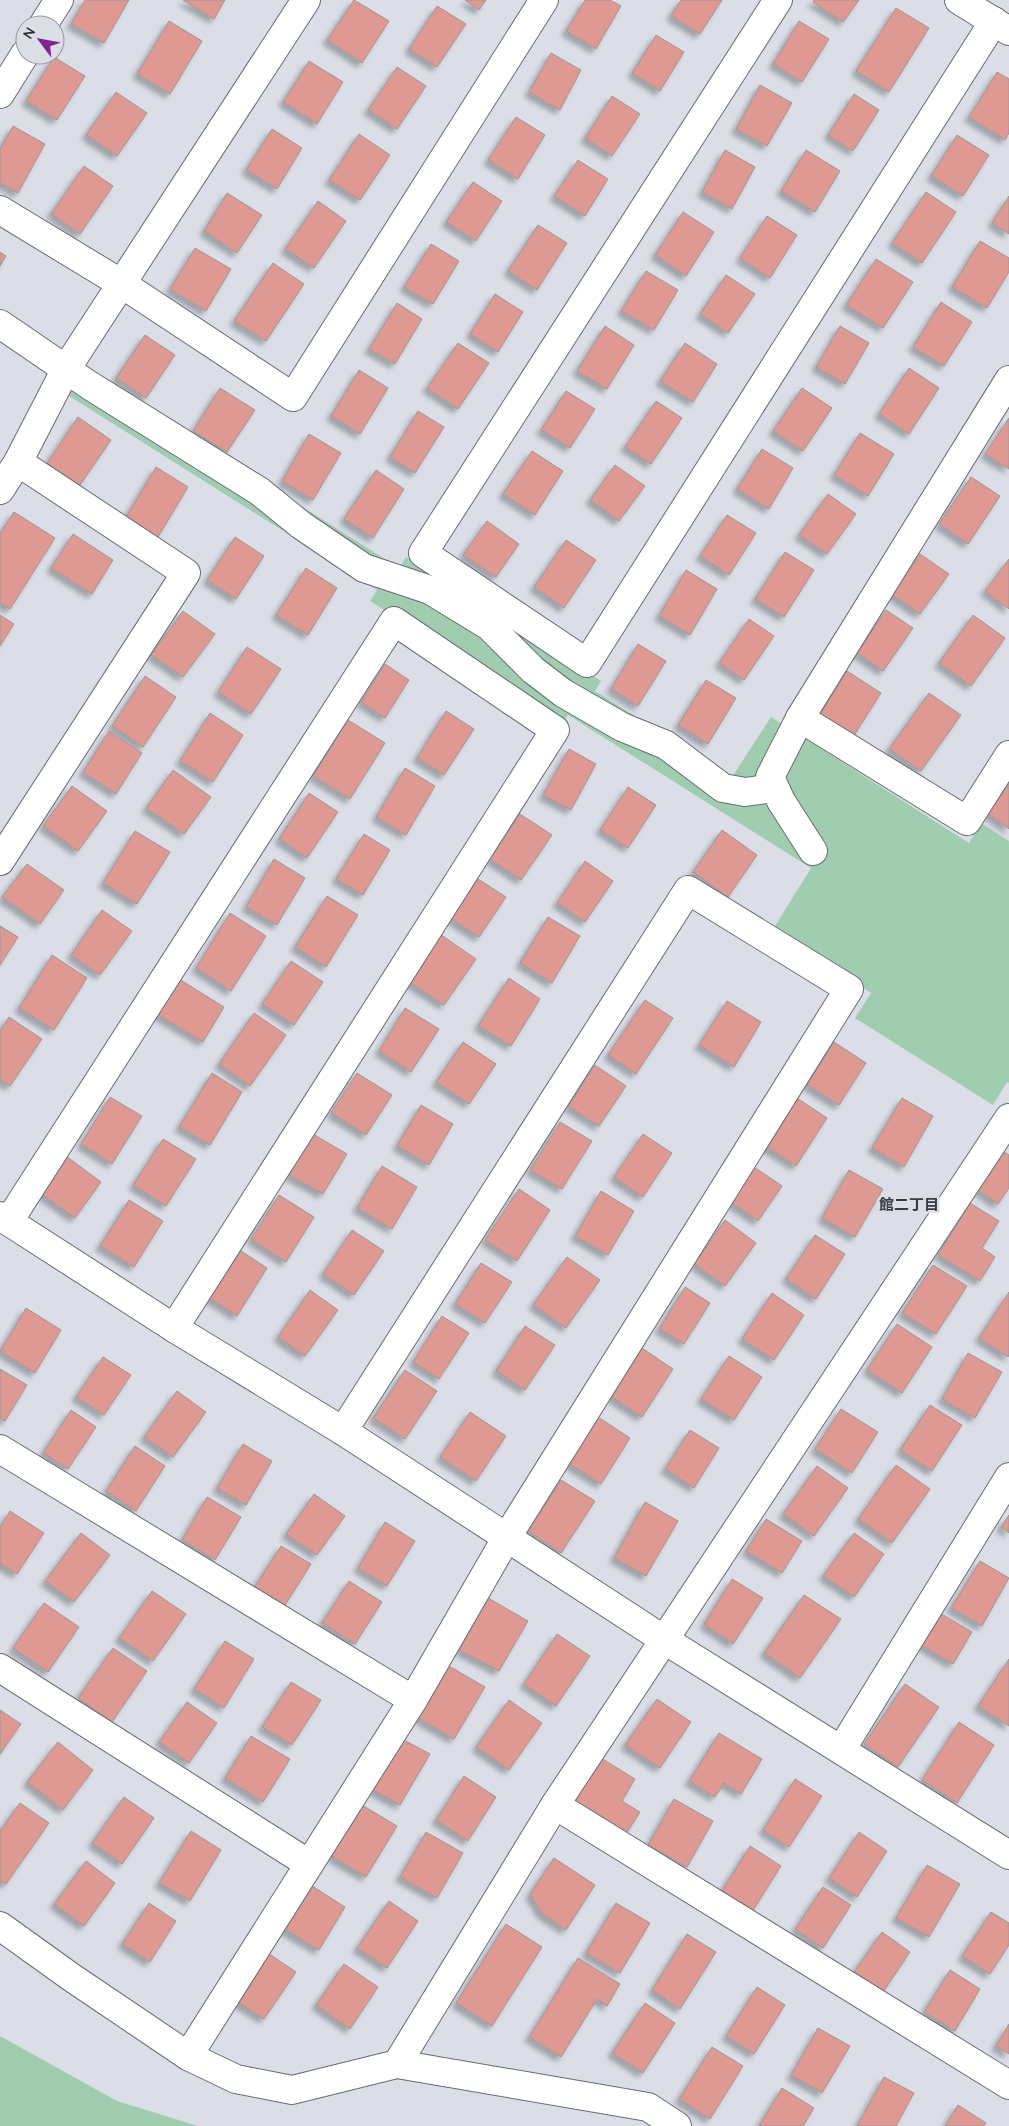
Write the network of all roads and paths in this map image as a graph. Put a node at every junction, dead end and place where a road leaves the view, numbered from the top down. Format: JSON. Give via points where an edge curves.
{"nodes":[{"id":1,"x":59,"y":0,"type":"edge"},
{"id":2,"x":306,"y":0,"type":"edge"},
{"id":3,"x":544,"y":0,"type":"edge"},
{"id":4,"x":778,"y":0,"type":"edge"},
{"id":5,"x":959,"y":0,"type":"edge"},
{"id":6,"x":50,"y":15,"type":"edge"},
{"id":7,"x":1001,"y":26,"type":"edge"},
{"id":8,"x":18,"y":65,"type":"edge"},
{"id":9,"x":0,"y":94,"type":"edge"},
{"id":10,"x":0,"y":210,"type":"edge"},
{"id":11,"x":122,"y":284,"type":"junction"},
{"id":12,"x":0,"y":324,"type":"edge"},
{"id":13,"x":66,"y":369,"type":"junction"},
{"id":14,"x":1009,"y":380,"type":"edge"},
{"id":15,"x":18,"y":462,"type":"junction"},
{"id":16,"x":0,"y":490,"type":"edge"},
{"id":17,"x":800,"y":718,"type":"junction"},
{"id":18,"x":1009,"y":755,"type":"edge"},
{"id":19,"x":774,"y":788,"type":"junction"},
{"id":20,"x":812,"y":851,"type":"dead end"},
{"id":21,"x":0,"y":861,"type":"edge"},
{"id":22,"x":1009,"y":1118,"type":"edge"},
{"id":23,"x":4,"y":1219,"type":"edge"},
{"id":24,"x":174,"y":1328,"type":"junction"},
{"id":25,"x":343,"y":1431,"type":"junction"},
{"id":26,"x":0,"y":1449,"type":"edge"},
{"id":27,"x":1009,"y":1477,"type":"edge"},
{"id":28,"x":507,"y":1537,"type":"junction"},
{"id":29,"x":663,"y":1639,"type":"junction"},
{"id":30,"x":0,"y":1668,"type":"edge"},
{"id":31,"x":414,"y":1700,"type":"junction"},
{"id":32,"x":841,"y":1750,"type":"junction"},
{"id":33,"x":554,"y":1806,"type":"junction"},
{"id":34,"x":1006,"y":1847,"type":"edge"},
{"id":35,"x":309,"y":1864,"type":"junction"},
{"id":36,"x":0,"y":1926,"type":"edge"},
{"id":37,"x":188,"y":2056,"type":"junction"},
{"id":38,"x":397,"y":2064,"type":"junction"},
{"id":39,"x":1009,"y":2085,"type":"edge"},
{"id":40,"x":676,"y":2126,"type":"edge"}],
"edges":[{"from":1,"to":6,"type":"street"},
{"from":2,"to":11,"type":"street"},
{"from":3,"to":11,"type":"street","via":[[294,396]]},
{"from":4,"to":7,"type":"street","via":[[423,553],[587,663]]},
{"from":5,"to":7,"type":"street"},
{"from":8,"to":9,"type":"street"},
{"from":10,"to":11,"type":"street"},
{"from":11,"to":13,"type":"street"},
{"from":12,"to":13,"type":"street"},
{"from":13,"to":15,"type":"street"},
{"from":13,"to":19,"type":"street","via":[[259,491],[301,525],[364,568],[430,590],[489,626],[533,670],[563,693],[622,728],[666,745],[723,788],[745,792]]},
{"from":14,"to":17,"type":"street"},
{"from":15,"to":16,"type":"street"},
{"from":15,"to":21,"type":"street","via":[[186,573]]},
{"from":17,"to":18,"type":"street","via":[[967,821]]},
{"from":17,"to":19,"type":"street","via":[[770,777]]},
{"from":19,"to":20,"type":"street"},
{"from":22,"to":29,"type":"street"},
{"from":23,"to":24,"type":"street"},
{"from":23,"to":24,"type":"street","via":[[394,621],[555,730]]},
{"from":24,"to":25,"type":"street"},
{"from":25,"to":28,"type":"street"},
{"from":25,"to":28,"type":"street","via":[[688,890],[849,989]]},
{"from":26,"to":31,"type":"street"},
{"from":27,"to":32,"type":"street"},
{"from":28,"to":29,"type":"street"},
{"from":28,"to":31,"type":"street"},
{"from":29,"to":32,"type":"street"},
{"from":29,"to":33,"type":"street"},
{"from":30,"to":35,"type":"street"},
{"from":31,"to":35,"type":"street"},
{"from":32,"to":34,"type":"street"},
{"from":33,"to":38,"type":"street"},
{"from":33,"to":39,"type":"street"},
{"from":35,"to":37,"type":"street"},
{"from":36,"to":37,"type":"street"},
{"from":37,"to":38,"type":"street","via":[[236,2079],[292,2090]]},
{"from":38,"to":40,"type":"street","via":[[648,2107]]}]}
